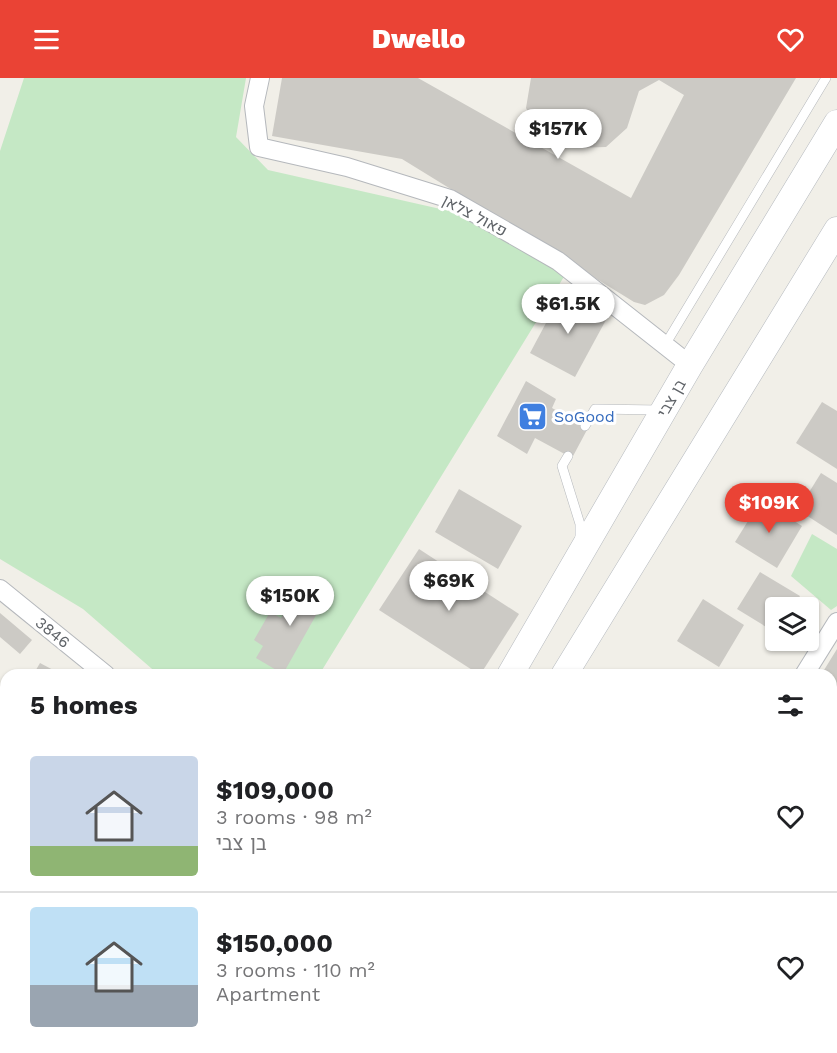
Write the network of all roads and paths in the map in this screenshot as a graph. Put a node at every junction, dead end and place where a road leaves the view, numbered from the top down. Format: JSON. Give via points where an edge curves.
{"nodes":[{"id":1,"x":260,"y":78,"type":"edge"},
{"id":2,"x":826,"y":78,"type":"edge"},
{"id":3,"x":837,"y":123,"type":"edge"},
{"id":4,"x":837,"y":230,"type":"edge"},
{"id":5,"x":665,"y":345,"type":"junction"},
{"id":6,"x":690,"y":365,"type":"junction"},
{"id":7,"x":664,"y":410,"type":"junction"},
{"id":8,"x":585,"y":426,"type":"dead end"},
{"id":9,"x":568,"y":456,"type":"dead end"},
{"id":10,"x":580,"y":552,"type":"junction"},
{"id":11,"x":0,"y":589,"type":"edge"},
{"id":12,"x":837,"y":622,"type":"edge"},
{"id":13,"x":99,"y":669,"type":"edge"},
{"id":14,"x":513,"y":669,"type":"edge"},
{"id":15,"x":568,"y":669,"type":"edge"},
{"id":16,"x":808,"y":669,"type":"edge"}],
"edges":[{"from":1,"to":5,"type":"street","name":"פאול צלאן","via":[[254,106],[259,147],[347,167],[450,199],[558,261]]},
{"from":2,"to":5,"type":"lane"},
{"from":3,"to":6,"type":"main road","name":"בן צבי"},
{"from":4,"to":15,"type":"main road"},
{"from":5,"to":6,"type":"street","name":"פאול צלאן"},
{"from":6,"to":7,"type":"main road","name":"בן צבי"},
{"from":7,"to":8,"type":"lane","via":[[595,409]]},
{"from":7,"to":10,"type":"main road","name":"בן צבי"},
{"from":9,"to":10,"type":"lane","via":[[562,466],[580,524]]},
{"from":10,"to":14,"type":"main road","name":"בן צבי"},
{"from":11,"to":13,"type":"street","name":"3846"},
{"from":12,"to":16,"type":"street"}]}
